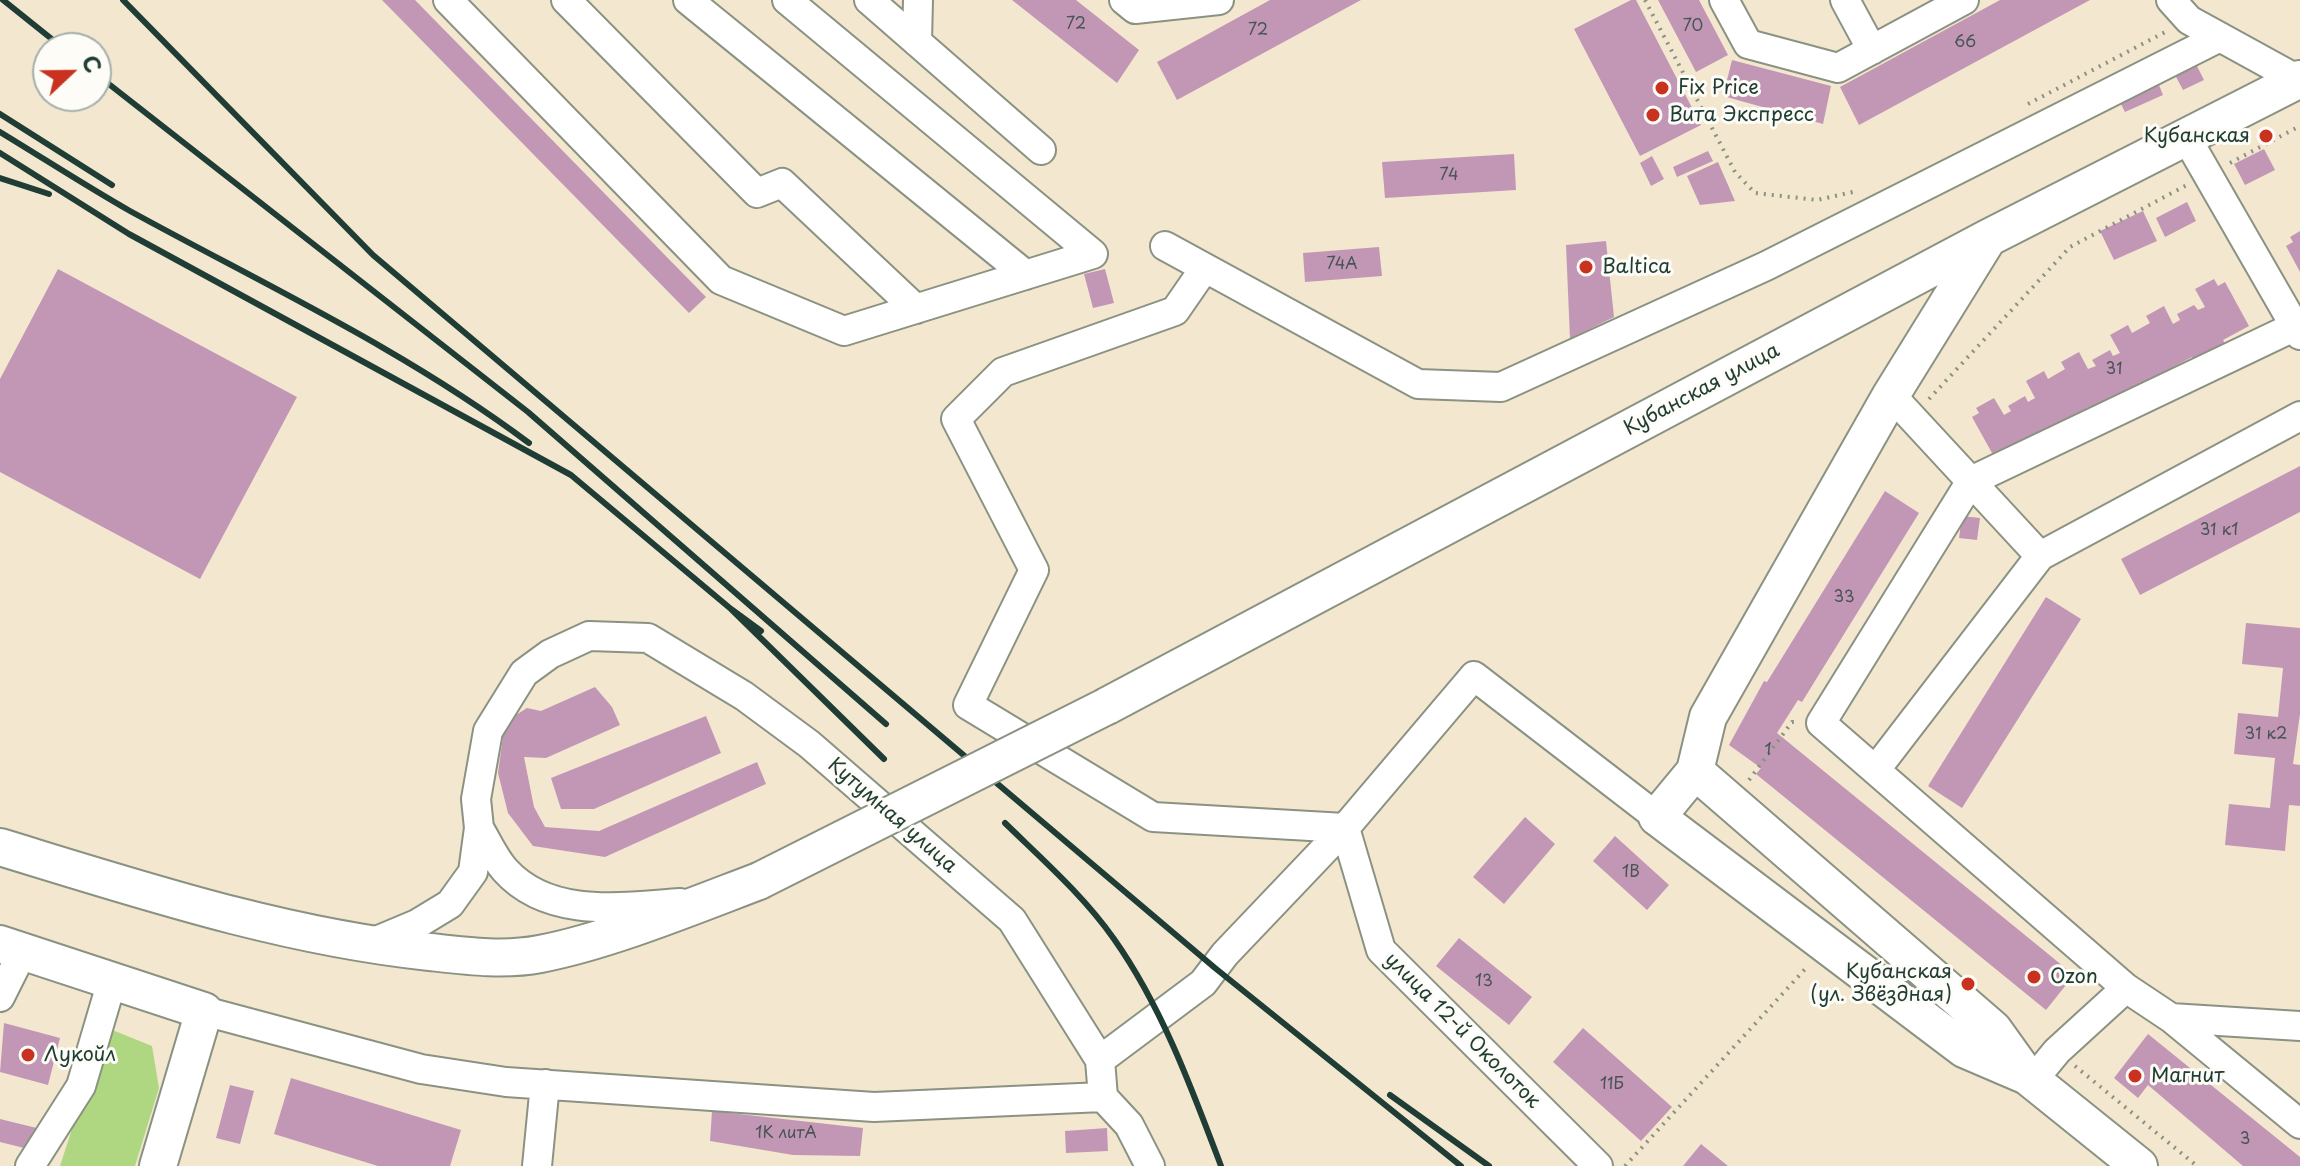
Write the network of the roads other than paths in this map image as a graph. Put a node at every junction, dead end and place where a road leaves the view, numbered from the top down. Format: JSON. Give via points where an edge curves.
{"nodes":[{"id":1,"x":448,"y":0,"type":"edge"},
{"id":2,"x":566,"y":0,"type":"edge"},
{"id":3,"x":688,"y":0,"type":"edge"},
{"id":4,"x":787,"y":0,"type":"edge"},
{"id":5,"x":869,"y":0,"type":"edge"},
{"id":6,"x":918,"y":0,"type":"edge"},
{"id":7,"x":1124,"y":0,"type":"edge"},
{"id":8,"x":1219,"y":0,"type":"edge"},
{"id":9,"x":1724,"y":0,"type":"edge"},
{"id":10,"x":1845,"y":0,"type":"edge"},
{"id":11,"x":1964,"y":0,"type":"edge"},
{"id":12,"x":2180,"y":10,"type":"edge"},
{"id":13,"x":2220,"y":37,"type":"junction"},
{"id":14,"x":917,"y":42,"type":"junction"},
{"id":15,"x":1872,"y":50,"type":"junction"},
{"id":16,"x":2299,"y":79,"type":"edge"},
{"id":17,"x":2186,"y":137,"type":"junction"},
{"id":18,"x":1041,"y":150,"type":"dead end"},
{"id":19,"x":1988,"y":238,"type":"junction"},
{"id":20,"x":1165,"y":246,"type":"dead end"},
{"id":21,"x":1204,"y":269,"type":"junction"},
{"id":22,"x":1026,"y":275,"type":"junction"},
{"id":23,"x":916,"y":309,"type":"junction"},
{"id":24,"x":2298,"y":329,"type":"edge"},
{"id":25,"x":1901,"y":406,"type":"junction"},
{"id":26,"x":2300,"y":416,"type":"edge"},
{"id":27,"x":1971,"y":481,"type":"junction"},
{"id":28,"x":2040,"y":556,"type":"junction"},
{"id":29,"x":1877,"y":768,"type":"junction"},
{"id":30,"x":1695,"y":771,"type":"junction"},
{"id":31,"x":1657,"y":817,"type":"junction"},
{"id":32,"x":479,"y":828,"type":"junction"},
{"id":33,"x":1345,"y":828,"type":"junction"},
{"id":34,"x":0,"y":847,"type":"edge"},
{"id":35,"x":705,"y":902,"type":"junction"},
{"id":36,"x":366,"y":946,"type":"junction"},
{"id":37,"x":11,"y":948,"type":"edge"},
{"id":38,"x":112,"y":981,"type":"junction"},
{"id":39,"x":2126,"y":988,"type":"junction"},
{"id":40,"x":0,"y":997,"type":"edge"},
{"id":41,"x":204,"y":1011,"type":"junction"},
{"id":42,"x":2171,"y":1018,"type":"junction"},
{"id":43,"x":2300,"y":1026,"type":"edge"},
{"id":44,"x":1100,"y":1060,"type":"junction"},
{"id":45,"x":2030,"y":1078,"type":"junction"},
{"id":46,"x":545,"y":1084,"type":"junction"},
{"id":47,"x":1103,"y":1097,"type":"junction"},
{"id":48,"x":2300,"y":1124,"type":"edge"},
{"id":49,"x":30,"y":1166,"type":"edge"},
{"id":50,"x":158,"y":1166,"type":"edge"},
{"id":51,"x":537,"y":1166,"type":"edge"},
{"id":52,"x":1150,"y":1166,"type":"edge"},
{"id":53,"x":1598,"y":1166,"type":"edge"},
{"id":54,"x":2139,"y":1166,"type":"edge"}],
"edges":[{"from":1,"to":23,"type":"street","via":[[721,280],[844,331]]},
{"from":2,"to":23,"type":"street","via":[[757,193],[782,183]]},
{"from":3,"to":22,"type":"street"},
{"from":4,"to":22,"type":"street","via":[[1093,254]]},
{"from":5,"to":14,"type":"street"},
{"from":6,"to":14,"type":"street"},
{"from":7,"to":8,"type":"street","via":[[1135,9]]},
{"from":9,"to":15,"type":"street","via":[[1748,44],[1838,68]]},
{"from":10,"to":15,"type":"street"},
{"from":11,"to":15,"type":"street"},
{"from":12,"to":13,"type":"street"},
{"from":13,"to":16,"type":"street"},
{"from":13,"to":21,"type":"street","via":[[1766,266],[1501,387],[1418,384]]},
{"from":14,"to":18,"type":"street"},
{"from":16,"to":17,"type":"main road","name":"Кубанская улица"},
{"from":17,"to":19,"type":"main road","name":"Кубанская улица"},
{"from":17,"to":24,"type":"street"},
{"from":19,"to":25,"type":"main road"},
{"from":19,"to":35,"type":"main road","name":"Кубанская улица","bridge":true,"via":[[1107,706],[759,881]]},
{"from":20,"to":21,"type":"street"},
{"from":21,"to":33,"type":"street","via":[[1175,311],[1003,372],[956,419],[1034,570],[968,705],[1153,817]]},
{"from":22,"to":23,"type":"street"},
{"from":24,"to":27,"type":"street"},
{"from":25,"to":27,"type":"street"},
{"from":25,"to":30,"type":"main road","via":[[1708,717]]},
{"from":26,"to":28,"type":"street"},
{"from":27,"to":28,"type":"street"},
{"from":27,"to":29,"type":"street","via":[[1821,723]]},
{"from":28,"to":29,"type":"street"},
{"from":29,"to":39,"type":"street"},
{"from":30,"to":31,"type":"main road"},
{"from":30,"to":45,"type":"main road","via":[[1993,1029]]},
{"from":31,"to":33,"type":"street","via":[[1474,676]]},
{"from":31,"to":45,"type":"main road","via":[[1964,1049]]},
{"from":32,"to":35,"type":"street","via":[[503,868],[543,897],[584,907]]},
{"from":32,"to":36,"type":"street","via":[[473,872],[450,904]]},
{"from":32,"to":44,"type":"street","name":"Кутумная улица","via":[[476,799],[488,731],[524,673],[589,636],[648,638],[744,696],[809,744],[1012,920]]},
{"from":33,"to":44,"type":"street","via":[[1203,983]]},
{"from":33,"to":53,"type":"street","name":"улица 12-й Околоток","via":[[1381,950]]},
{"from":34,"to":36,"type":"main road","name":"Кубанская улица","via":[[163,897]]},
{"from":35,"to":36,"type":"main road","name":"Кубанская улица","via":[[539,954],[480,957]]},
{"from":37,"to":38,"type":"main road"},
{"from":37,"to":40,"type":"street"},
{"from":38,"to":41,"type":"main road"},
{"from":38,"to":49,"type":"street","via":[[81,1086]]},
{"from":39,"to":42,"type":"street"},
{"from":39,"to":45,"type":"street"},
{"from":41,"to":46,"type":"street","via":[[421,1069]]},
{"from":41,"to":50,"type":"main road"},
{"from":42,"to":43,"type":"street"},
{"from":42,"to":48,"type":"street"},
{"from":44,"to":47,"type":"street","name":"Кутумная улица"},
{"from":45,"to":54,"type":"main road"},
{"from":46,"to":47,"type":"street","via":[[874,1107]]},
{"from":46,"to":51,"type":"street"},
{"from":47,"to":52,"type":"street","via":[[1129,1125]]}]}
